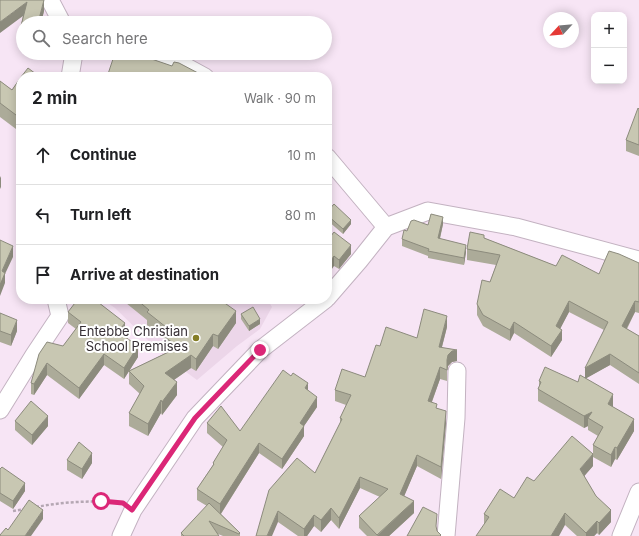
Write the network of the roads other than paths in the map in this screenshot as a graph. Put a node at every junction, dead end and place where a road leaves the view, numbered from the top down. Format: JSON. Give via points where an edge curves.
{"nodes":[{"id":1,"x":50,"y":0,"type":"edge"},
{"id":2,"x":58,"y":16,"type":"edge"},
{"id":3,"x":73,"y":60,"type":"edge"},
{"id":4,"x":166,"y":60,"type":"edge"},
{"id":5,"x":71,"y":72,"type":"edge"},
{"id":6,"x":196,"y":72,"type":"edge"},
{"id":7,"x":332,"y":164,"type":"edge"},
{"id":8,"x":386,"y":227,"type":"junction"},
{"id":9,"x":639,"y":260,"type":"edge"},
{"id":10,"x":332,"y":292,"type":"edge"},
{"id":11,"x":57,"y":304,"type":"edge"},
{"id":12,"x":320,"y":304,"type":"edge"},
{"id":13,"x":457,"y":371,"type":"dead end"},
{"id":14,"x":0,"y":410,"type":"edge"},
{"id":15,"x":639,"y":492,"type":"edge"},
{"id":16,"x":121,"y":536,"type":"edge"},
{"id":17,"x":446,"y":536,"type":"edge"},
{"id":18,"x":621,"y":536,"type":"edge"}],
"edges":[{"from":1,"to":2,"type":"street"},
{"from":3,"to":5,"type":"street"},
{"from":4,"to":6,"type":"street"},
{"from":7,"to":8,"type":"street"},
{"from":8,"to":9,"type":"street","via":[[428,211],[516,226]]},
{"from":8,"to":10,"type":"street"},
{"from":11,"to":14,"type":"street","via":[[60,316]]},
{"from":12,"to":16,"type":"street","via":[[260,350],[195,418],[132,510]]},
{"from":13,"to":17,"type":"street","via":[[456,418]]},
{"from":15,"to":18,"type":"street"}]}
